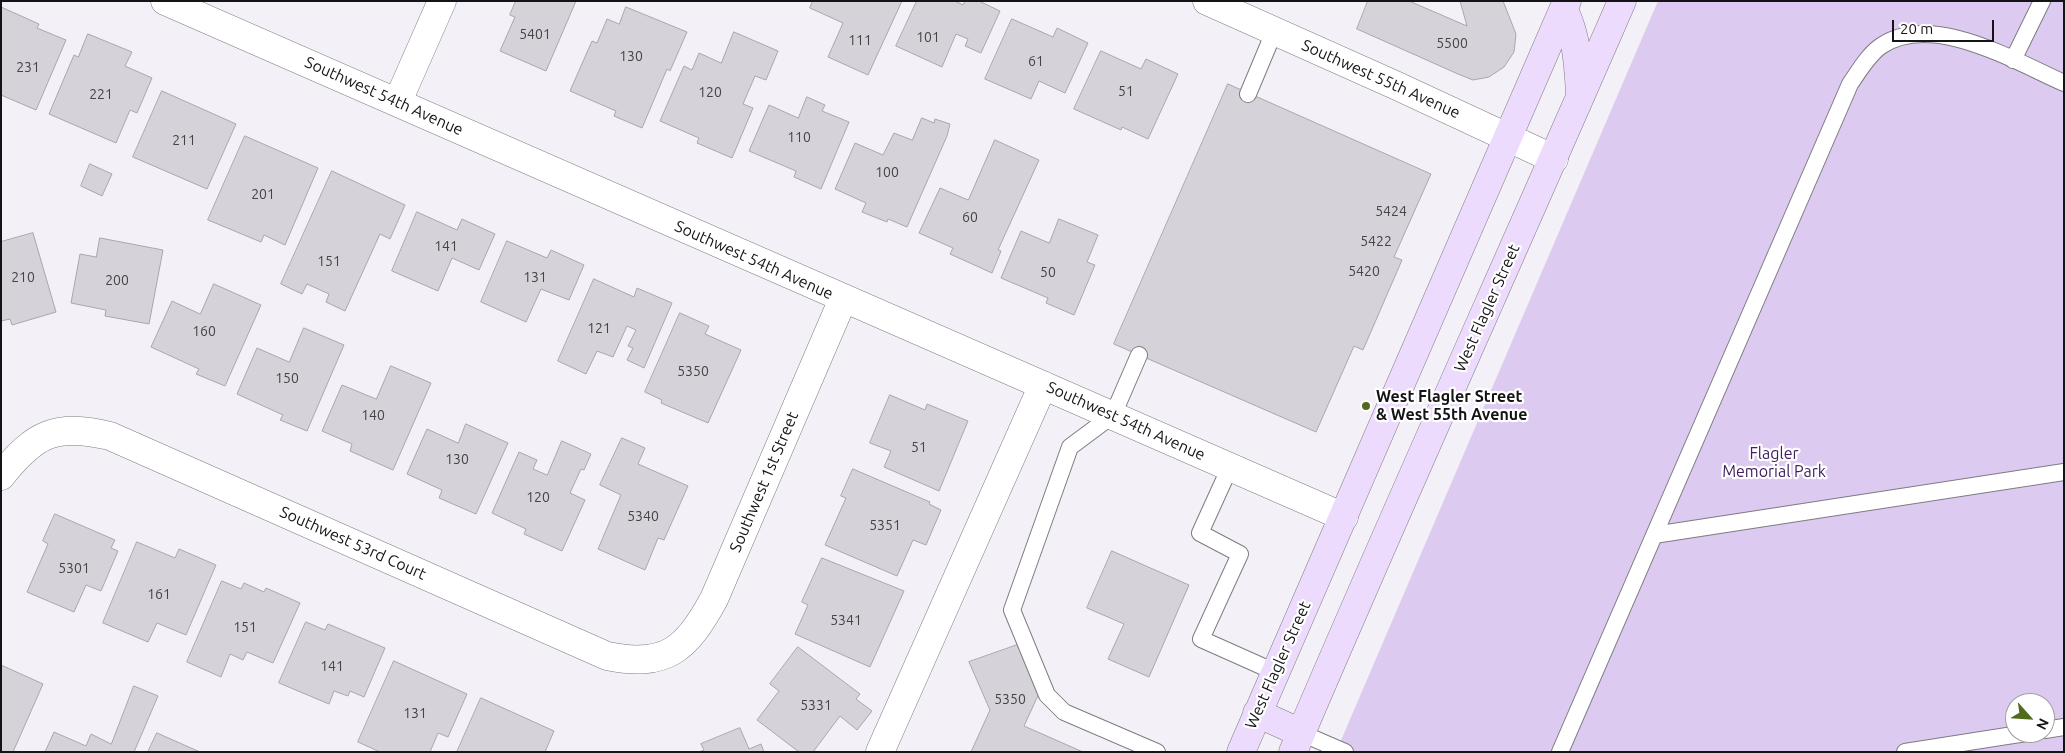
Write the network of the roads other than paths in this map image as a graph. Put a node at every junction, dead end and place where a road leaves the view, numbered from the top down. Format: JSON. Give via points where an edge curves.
{"nodes":[{"id":1,"x":165,"y":1,"type":"edge"},
{"id":2,"x":442,"y":1,"type":"edge"},
{"id":3,"x":1207,"y":1,"type":"edge"},
{"id":4,"x":1622,"y":1,"type":"edge"},
{"id":5,"x":2042,"y":1,"type":"edge"},
{"id":6,"x":1564,"y":4,"type":"edge"},
{"id":7,"x":1274,"y":32,"type":"junction"},
{"id":8,"x":2013,"y":60,"type":"junction"},
{"id":9,"x":2064,"y":83,"type":"edge"},
{"id":10,"x":1248,"y":94,"type":"dead end"},
{"id":11,"x":1580,"y":96,"type":"junction"},
{"id":12,"x":398,"y":101,"type":"junction"},
{"id":13,"x":1509,"y":138,"type":"junction"},
{"id":14,"x":1554,"y":159,"type":"junction"},
{"id":15,"x":843,"y":299,"type":"junction"},
{"id":16,"x":1139,"y":355,"type":"dead end"},
{"id":17,"x":1043,"y":385,"type":"junction"},
{"id":18,"x":1113,"y":415,"type":"junction"},
{"id":19,"x":1230,"y":467,"type":"junction"},
{"id":20,"x":2064,"y":472,"type":"edge"},
{"id":21,"x":1,"y":476,"type":"edge"},
{"id":22,"x":1344,"y":517,"type":"junction"},
{"id":23,"x":1654,"y":534,"type":"junction"},
{"id":24,"x":669,"y":654,"type":"joint"},
{"id":25,"x":1275,"y":672,"type":"junction"},
{"id":26,"x":1258,"y":713,"type":"junction"},
{"id":27,"x":2005,"y":736,"type":"edge"},
{"id":28,"x":1297,"y":742,"type":"edge"},
{"id":29,"x":880,"y":752,"type":"edge"},
{"id":30,"x":1156,"y":752,"type":"edge"},
{"id":31,"x":1241,"y":752,"type":"edge"},
{"id":32,"x":1345,"y":752,"type":"edge"},
{"id":33,"x":1560,"y":752,"type":"edge"},
{"id":34,"x":1905,"y":752,"type":"edge"}],
"edges":[{"from":1,"to":12,"type":"street","name":"Southwest 54th Avenue"},
{"from":2,"to":12,"type":"street"},
{"from":3,"to":7,"type":"street","name":"Southwest 55th Avenue"},
{"from":4,"to":11,"type":"main road","name":"West Flagler Street"},
{"from":5,"to":8,"type":"lane"},
{"from":6,"to":11,"type":"main road","via":[[1576,45]]},
{"from":6,"to":13,"type":"main road","name":"West Flagler Street"},
{"from":7,"to":10,"type":"lane"},
{"from":7,"to":13,"type":"street","name":"Southwest 55th Avenue"},
{"from":8,"to":9,"type":"lane"},
{"from":8,"to":23,"type":"lane","via":[[1953,36],[1921,32],[1900,36],[1880,46],[1864,64],[1850,84]]},
{"from":11,"to":14,"type":"main road","name":"West Flagler Street"},
{"from":12,"to":15,"type":"street","name":"Southwest 54th Avenue"},
{"from":13,"to":14,"type":"street","name":"Southwest 55th Avenue"},
{"from":13,"to":22,"type":"main road","name":"West Flagler Street"},
{"from":14,"to":28,"type":"main road","name":"West Flagler Street","via":[[1383,539]]},
{"from":15,"to":17,"type":"street","name":"Southwest 54th Avenue"},
{"from":15,"to":24,"type":"street","name":"Southwest 1st Street","via":[[714,600],[691,634]]},
{"from":16,"to":18,"type":"lane"},
{"from":17,"to":18,"type":"street","name":"Southwest 54th Avenue"},
{"from":17,"to":29,"type":"street"},
{"from":18,"to":19,"type":"street","name":"Southwest 54th Avenue"},
{"from":18,"to":30,"type":"lane","via":[[1070,447],[1012,610],[1047,695],[1064,712]]},
{"from":19,"to":22,"type":"street","name":"Southwest 54th Avenue"},
{"from":19,"to":25,"type":"lane","via":[[1200,533],[1240,554],[1201,639]]},
{"from":20,"to":23,"type":"lane"},
{"from":21,"to":24,"type":"street","name":"Southwest 53rd Court","via":[[23,450],[49,434],[87,430],[110,436],[607,656],[636,661]]},
{"from":22,"to":25,"type":"main road","name":"West Flagler Street"},
{"from":23,"to":33,"type":"lane"},
{"from":25,"to":26,"type":"main road","name":"West Flagler Street"},
{"from":26,"to":28,"type":"main road"},
{"from":26,"to":31,"type":"main road","name":"West Flagler Street"},
{"from":27,"to":34,"type":"lane"},
{"from":28,"to":32,"type":"lane"}]}
